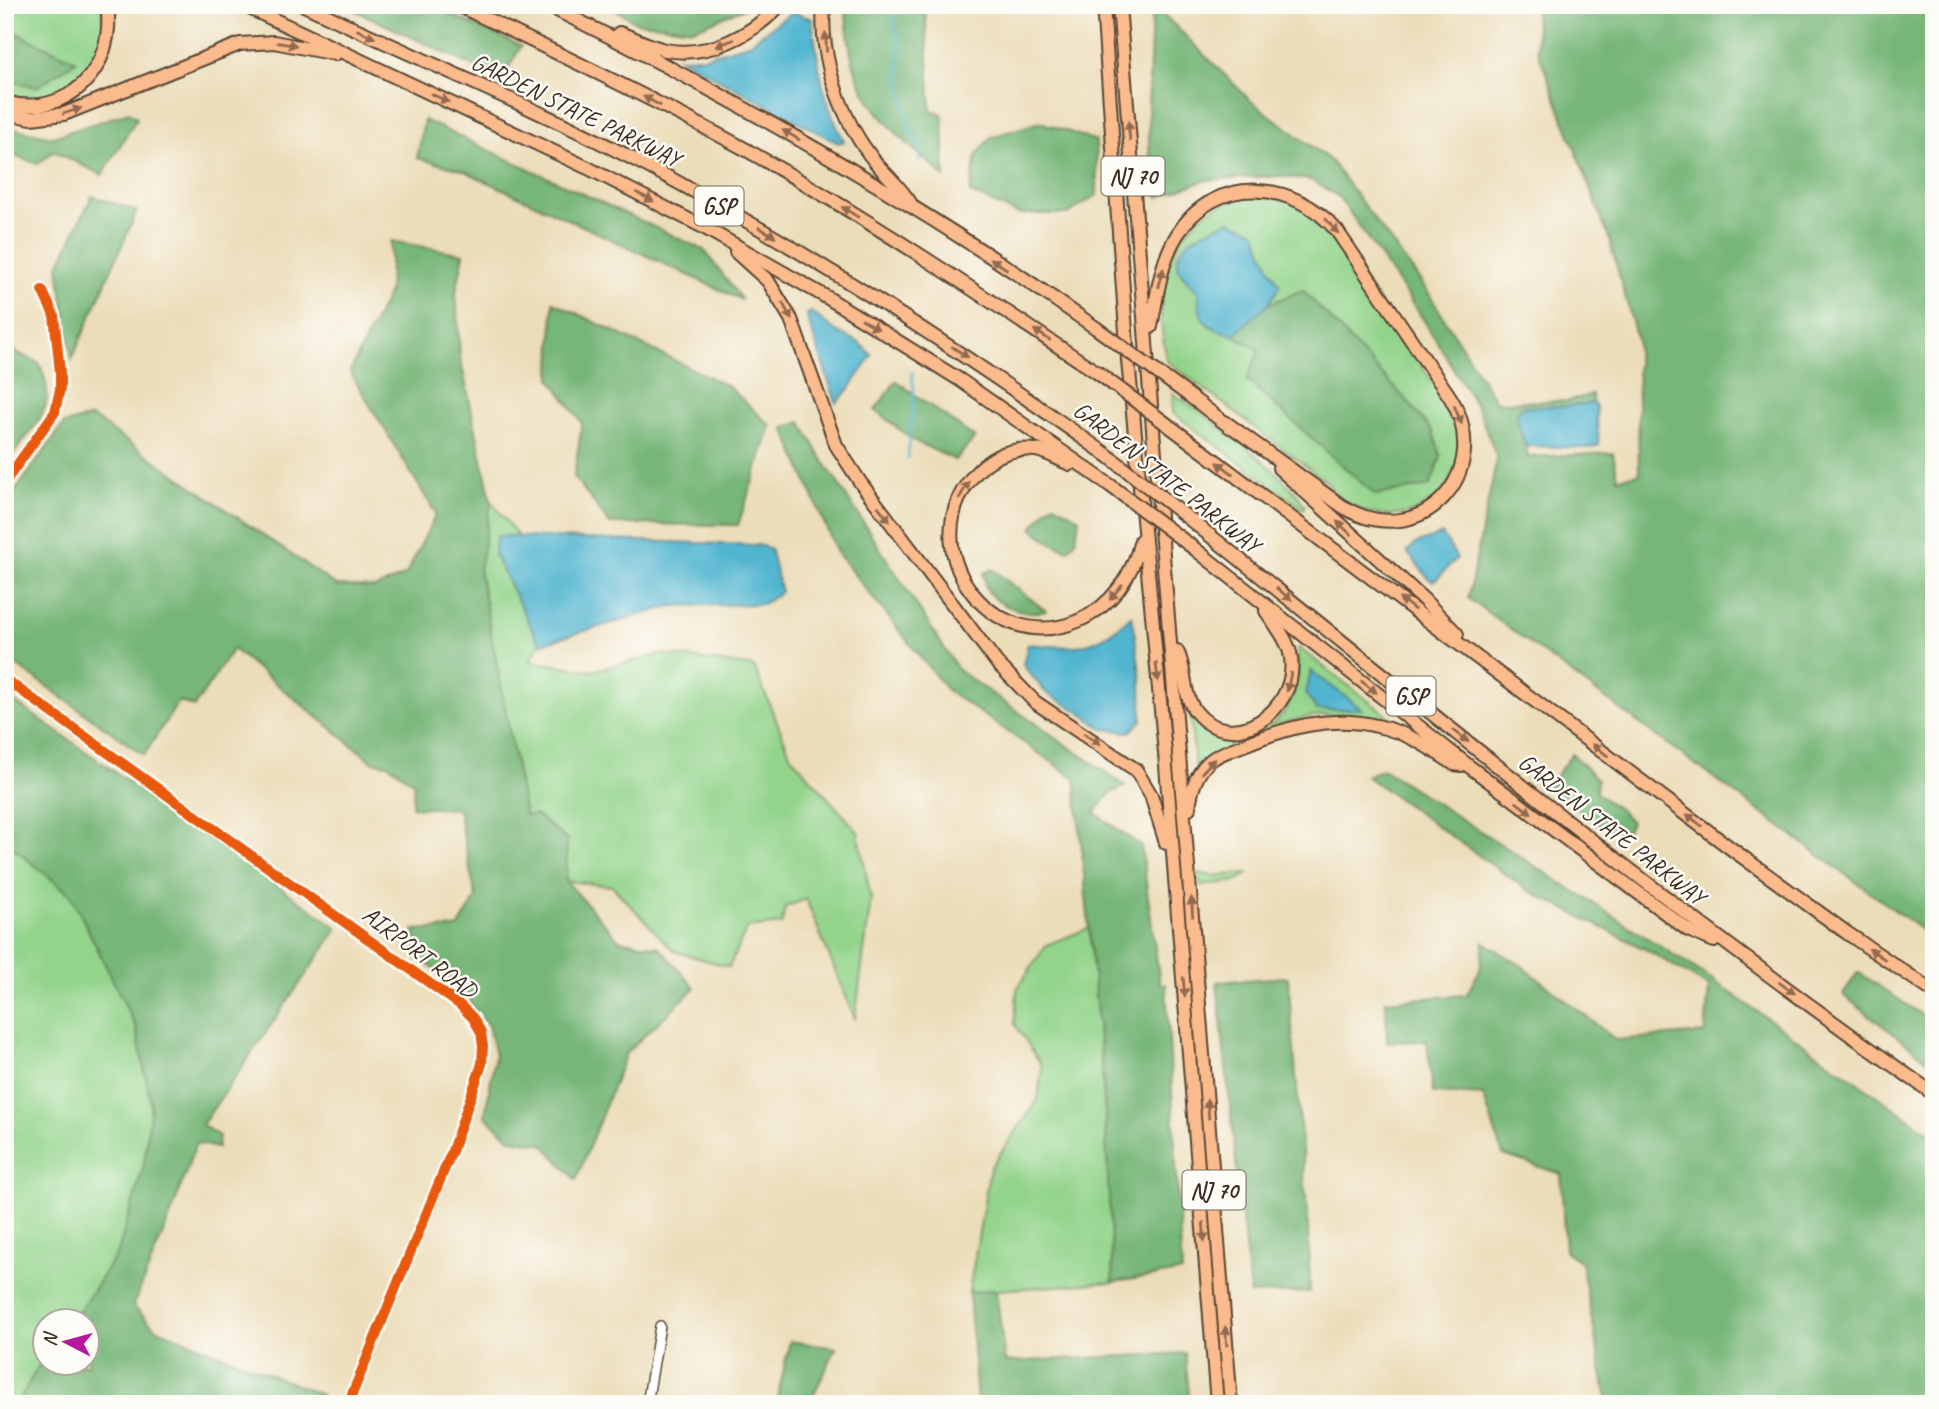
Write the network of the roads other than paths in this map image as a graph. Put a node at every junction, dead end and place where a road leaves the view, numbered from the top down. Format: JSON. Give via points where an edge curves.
{"nodes":[{"id":1,"x":107,"y":5,"type":"edge"},
{"id":2,"x":243,"y":5,"type":"edge"},
{"id":3,"x":304,"y":5,"type":"edge"},
{"id":4,"x":458,"y":5,"type":"edge"},
{"id":5,"x":548,"y":5,"type":"edge"},
{"id":6,"x":780,"y":5,"type":"edge"},
{"id":7,"x":824,"y":5,"type":"edge"},
{"id":8,"x":1103,"y":5,"type":"edge"},
{"id":9,"x":1119,"y":5,"type":"edge"},
{"id":10,"x":356,"y":58,"type":"junction"},
{"id":11,"x":5,"y":102,"type":"edge"},
{"id":12,"x":5,"y":113,"type":"edge"},
{"id":13,"x":913,"y":207,"type":"junction"},
{"id":14,"x":705,"y":228,"type":"junction"},
{"id":15,"x":42,"y":290,"type":"dead end"},
{"id":16,"x":1148,"y":345,"type":"junction"},
{"id":17,"x":1225,"y":422,"type":"junction"},
{"id":18,"x":1087,"y":470,"type":"junction"},
{"id":19,"x":5,"y":482,"type":"edge"},
{"id":20,"x":1143,"y":531,"type":"junction"},
{"id":21,"x":1257,"y":599,"type":"junction"},
{"id":22,"x":1171,"y":640,"type":"junction"},
{"id":23,"x":1481,"y":660,"type":"junction"},
{"id":24,"x":5,"y":679,"type":"edge"},
{"id":25,"x":1469,"y":767,"type":"junction"},
{"id":26,"x":1186,"y":829,"type":"junction"},
{"id":27,"x":1174,"y":870,"type":"junction"},
{"id":28,"x":1732,"y":948,"type":"junction"},
{"id":29,"x":1934,"y":992,"type":"edge"},
{"id":30,"x":1934,"y":1094,"type":"edge"},
{"id":31,"x":660,"y":1326,"type":"dead end"},
{"id":32,"x":348,"y":1404,"type":"edge"},
{"id":33,"x":647,"y":1404,"type":"edge"},
{"id":34,"x":1217,"y":1404,"type":"edge"},
{"id":35,"x":1231,"y":1404,"type":"edge"}],
"edges":[{"from":1,"to":11,"type":"highway","via":[[104,51],[87,81],[53,102],[29,106]]},
{"from":2,"to":10,"type":"highway"},
{"from":3,"to":28,"type":"highway","name":"GARDEN STATE PARKWAY","number":"GSP","one_way":true,"bridge":true,"via":[[666,176],[919,325],[1107,455]]},
{"from":23,"to":4,"type":"highway","name":"GARDEN STATE PARKWAY","number":"GSP","one_way":true,"bridge":true,"via":[[1098,373],[915,251],[742,148]]},
{"from":6,"to":5,"type":"highway","one_way":true,"via":[[759,26],[739,37],[687,52],[655,47]]},
{"from":13,"to":5,"type":"highway","one_way":true,"via":[[626,44]]},
{"from":13,"to":7,"type":"highway","one_way":true,"via":[[857,137],[844,111],[826,52]]},
{"from":8,"to":20,"type":"highway","number":"NJ 70"},
{"from":16,"to":9,"type":"highway","number":"NJ 70","one_way":true},
{"from":12,"to":10,"type":"highway","one_way":true,"via":[[31,118],[64,114],[240,44],[285,43]]},
{"from":10,"to":14,"type":"highway","one_way":true},
{"from":17,"to":13,"type":"highway","one_way":true,"bridge":true,"via":[[1096,328]]},
{"from":14,"to":18,"type":"highway","one_way":true,"via":[[889,335]]},
{"from":14,"to":27,"type":"highway","one_way":true,"via":[[746,260],[779,296],[801,342],[836,445],[997,663],[1035,702],[1136,770],[1152,795]]},
{"from":15,"to":19,"type":"street","via":[[54,315],[61,372],[58,397],[55,412]]},
{"from":16,"to":17,"type":"highway","one_way":true,"via":[[1165,262],[1191,218],[1214,201],[1239,192],[1266,191],[1294,198],[1337,231],[1450,397],[1464,432],[1464,454],[1454,485],[1438,503],[1404,520],[1377,521],[1350,511]]},
{"from":16,"to":22,"type":"highway","number":"NJ 70"},
{"from":23,"to":17,"type":"highway","one_way":true,"via":[[1424,600]]},
{"from":20,"to":18,"type":"highway","one_way":true,"via":[[1125,581],[1111,599],[1068,625],[1018,624],[994,613],[972,593],[955,562],[951,525],[960,497],[980,469],[994,458],[1021,449],[1044,452]]},
{"from":18,"to":21,"type":"highway","bridge":true},
{"from":20,"to":27,"type":"highway","number":"NJ 70","one_way":true},
{"from":21,"to":22,"type":"highway","one_way":true,"via":[[1291,656],[1285,697],[1274,712],[1257,723],[1225,728],[1197,714],[1189,704],[1179,655]]},
{"from":21,"to":25,"type":"highway","one_way":true},
{"from":22,"to":26,"type":"highway","number":"NJ 70"},
{"from":29,"to":23,"type":"highway","name":"GARDEN STATE PARKWAY","number":"GSP","one_way":true,"via":[[1776,881]]},
{"from":24,"to":32,"type":"street","name":"AIRPORT ROAD","via":[[460,1004],[478,1026],[482,1064]]},
{"from":26,"to":25,"type":"highway","one_way":true,"via":[[1194,786],[1212,760],[1300,725],[1340,721],[1376,725],[1405,734],[1454,764]]},
{"from":25,"to":28,"type":"highway","one_way":true,"via":[[1688,930]]},
{"from":35,"to":26,"type":"highway","number":"NJ 70","one_way":true},
{"from":27,"to":34,"type":"highway","number":"NJ 70","one_way":true},
{"from":28,"to":30,"type":"highway","name":"GARDEN STATE PARKWAY","number":"GSP","one_way":true},
{"from":31,"to":33,"type":"street"}]}
